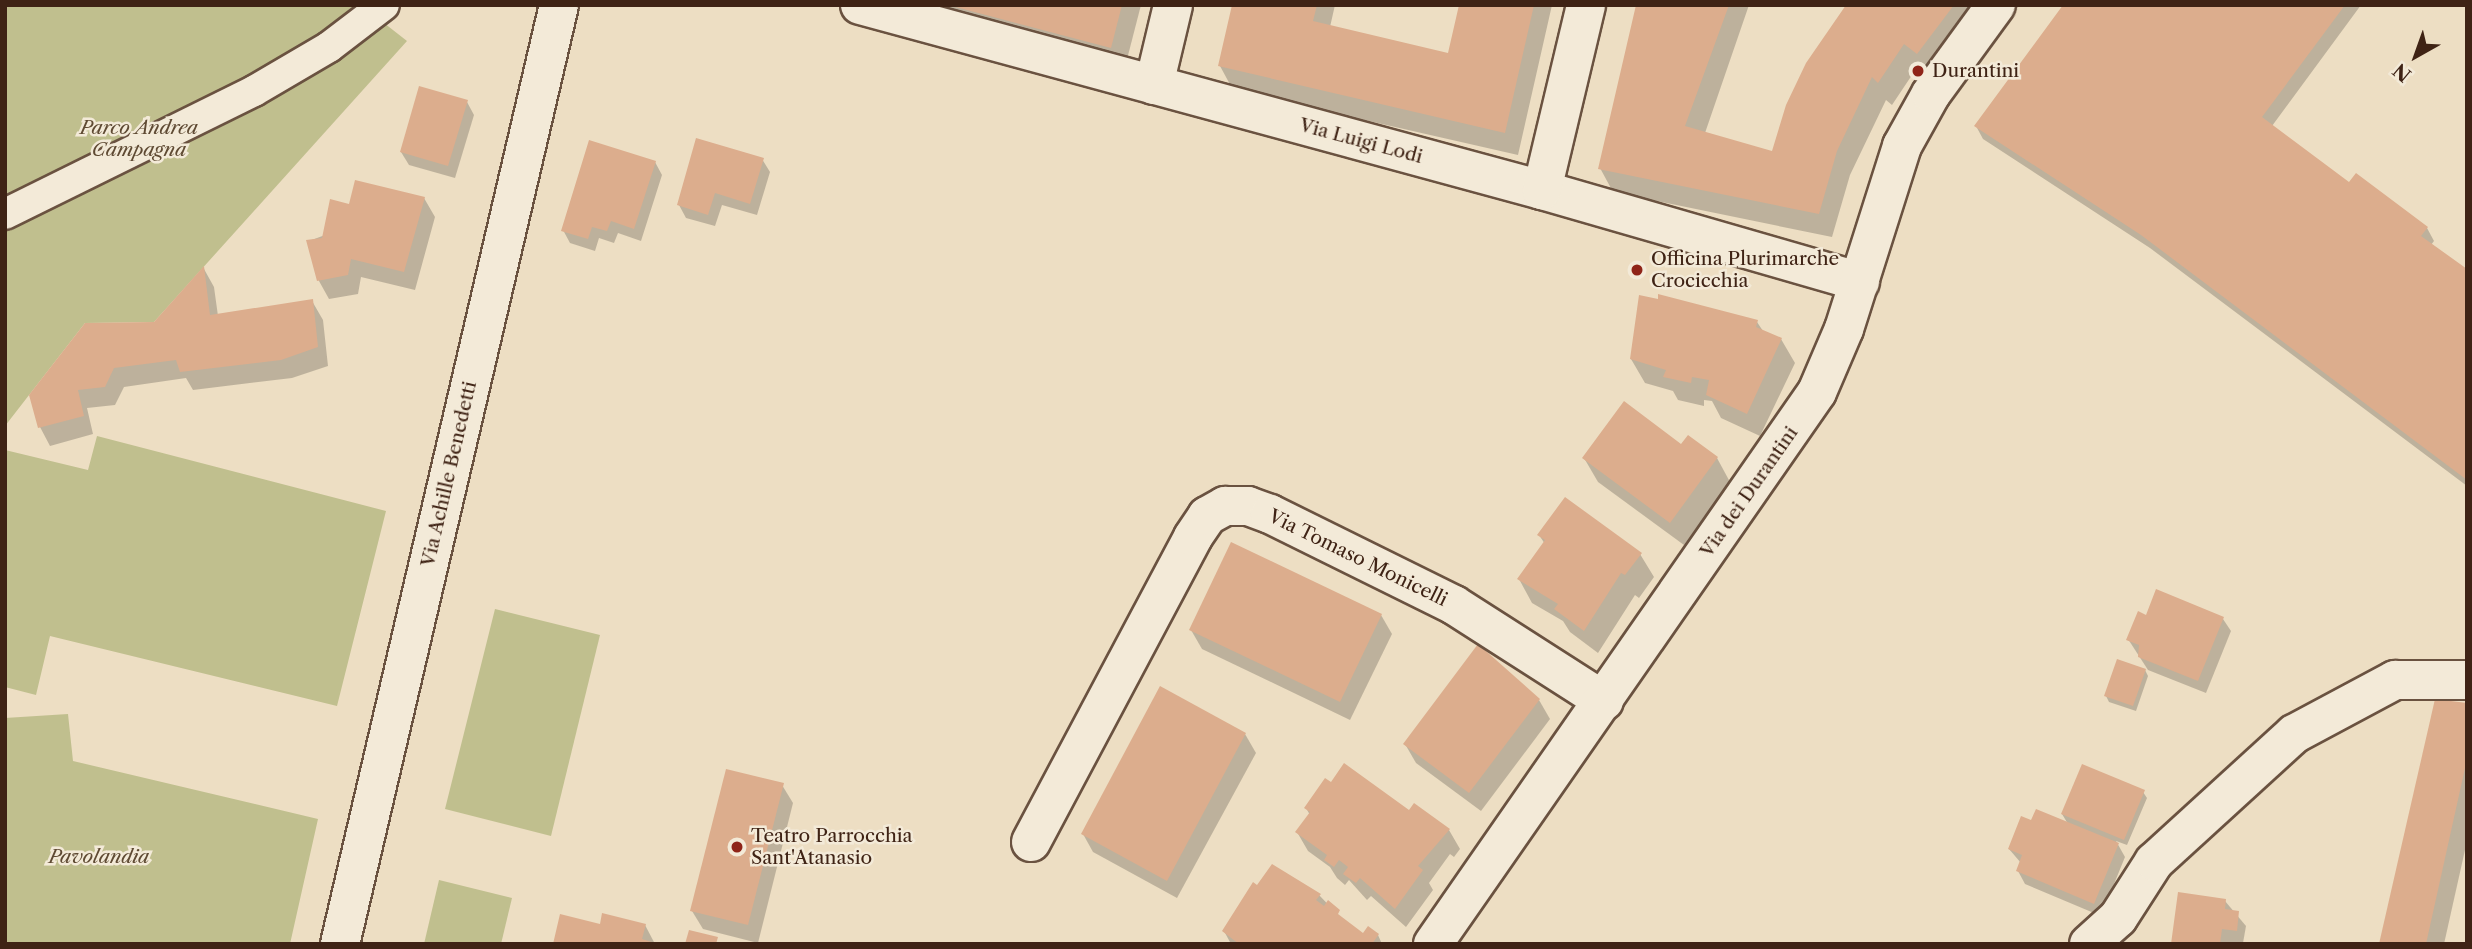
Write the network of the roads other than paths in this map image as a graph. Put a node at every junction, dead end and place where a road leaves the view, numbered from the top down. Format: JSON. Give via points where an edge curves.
{"nodes":[{"id":1,"x":384,"y":5,"type":"edge"},
{"id":2,"x":559,"y":5,"type":"edge"},
{"id":3,"x":860,"y":5,"type":"edge"},
{"id":4,"x":1173,"y":5,"type":"edge"},
{"id":5,"x":1586,"y":5,"type":"edge"},
{"id":6,"x":1996,"y":5,"type":"edge"},
{"id":7,"x":1154,"y":85,"type":"junction"},
{"id":8,"x":1542,"y":190,"type":"junction"},
{"id":9,"x":5,"y":214,"type":"edge"},
{"id":10,"x":1860,"y":282,"type":"junction"},
{"id":11,"x":2467,"y":680,"type":"edge"},
{"id":12,"x":1604,"y":701,"type":"junction"},
{"id":13,"x":1031,"y":842,"type":"dead end"},
{"id":14,"x":340,"y":944,"type":"edge"},
{"id":15,"x":1433,"y":944,"type":"edge"},
{"id":16,"x":2089,"y":944,"type":"edge"}],
"edges":[{"from":1,"to":9,"type":"street","via":[[329,47],[254,92]]},
{"from":2,"to":14,"type":"street","name":"Via Achille Benedetti"},
{"from":3,"to":7,"type":"street","name":"Via Luigi Lodi"},
{"from":4,"to":7,"type":"street"},
{"from":5,"to":8,"type":"street"},
{"from":6,"to":10,"type":"street","name":"Via dei Durantini","via":[[1931,94],[1902,146]]},
{"from":7,"to":8,"type":"street","name":"Via Luigi Lodi"},
{"from":8,"to":10,"type":"street","name":"Via Luigi Lodi"},
{"from":10,"to":12,"type":"street","name":"Via dei Durantini","via":[[1817,392]]},
{"from":11,"to":16,"type":"street","via":[[2395,680],[2294,734],[2154,862],[2118,918]]},
{"from":12,"to":13,"type":"street","name":"Via Tomaso Monicelli","via":[[1454,605],[1258,509],[1225,506],[1207,516],[1194,537]]},
{"from":12,"to":15,"type":"street","name":"Via dei Durantini"}]}
